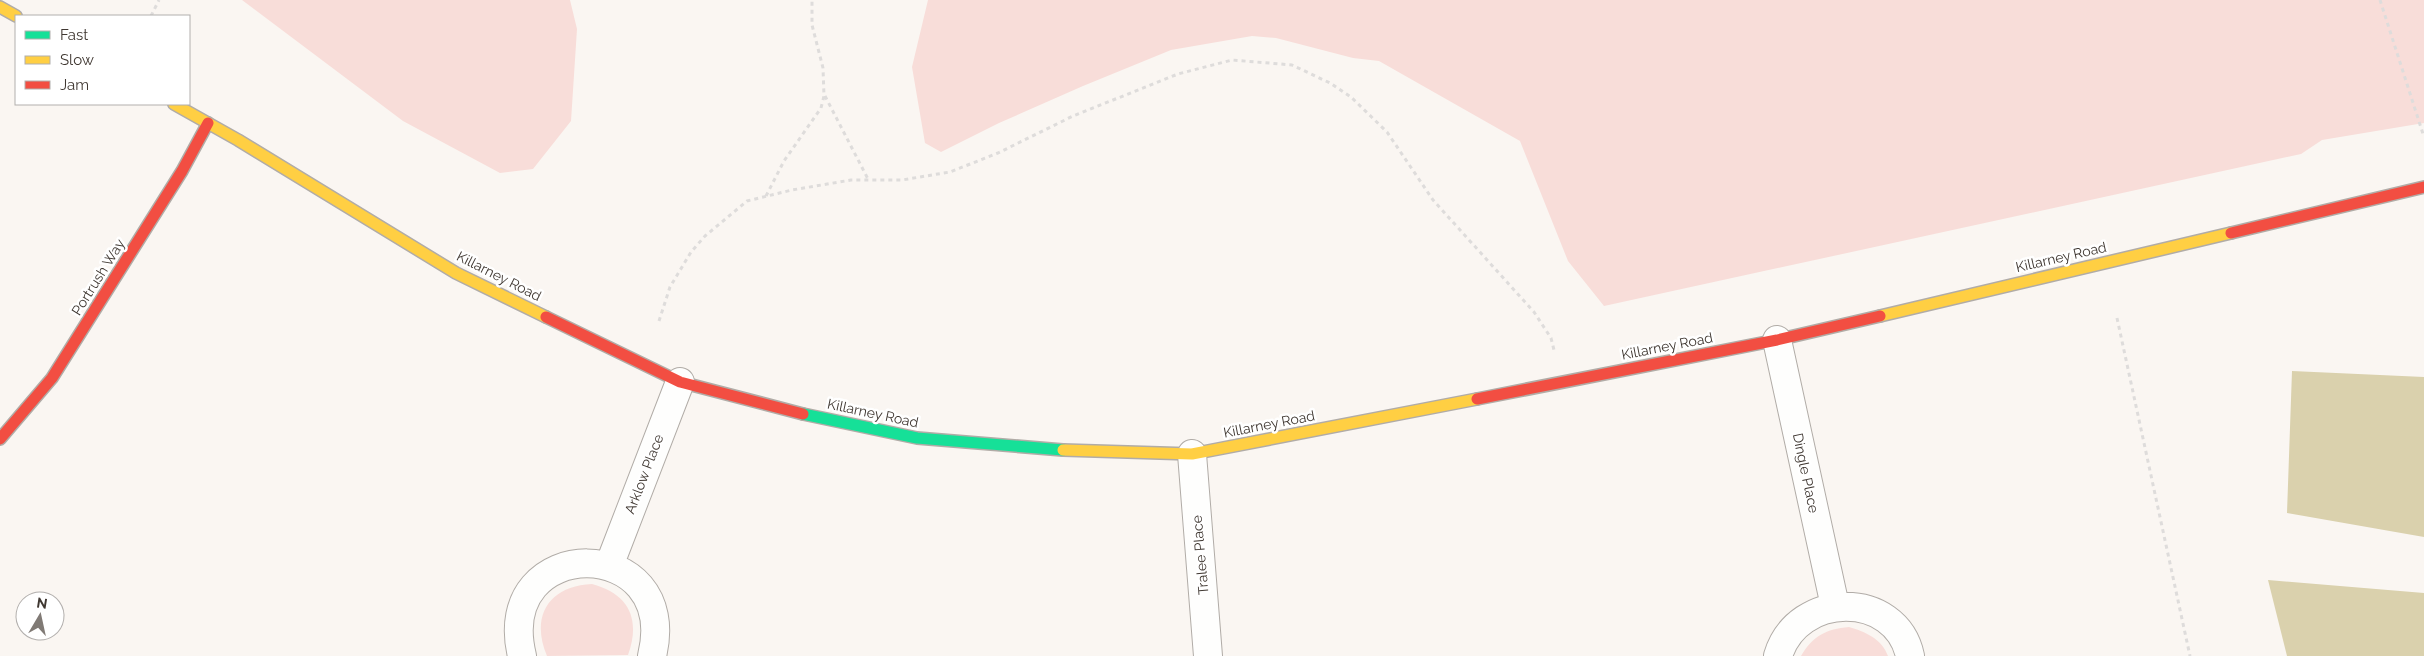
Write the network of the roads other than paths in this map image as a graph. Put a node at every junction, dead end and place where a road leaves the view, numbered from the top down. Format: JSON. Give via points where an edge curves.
{"nodes":[{"id":1,"x":0,"y":7,"type":"edge"},
{"id":2,"x":15,"y":15,"type":"edge"},
{"id":3,"x":176,"y":105,"type":"edge"},
{"id":4,"x":208,"y":123,"type":"junction"},
{"id":5,"x":2424,"y":187,"type":"edge"},
{"id":6,"x":1777,"y":340,"type":"junction"},
{"id":7,"x":680,"y":382,"type":"junction"},
{"id":8,"x":0,"y":439,"type":"edge"},
{"id":9,"x":1192,"y":454,"type":"junction"},
{"id":10,"x":609,"y":566,"type":"junction"},
{"id":11,"x":1835,"y":606,"type":"junction"},
{"id":12,"x":522,"y":656,"type":"edge"},
{"id":13,"x":652,"y":656,"type":"edge"},
{"id":14,"x":1208,"y":656,"type":"edge"},
{"id":15,"x":1778,"y":656,"type":"edge"},
{"id":16,"x":1910,"y":656,"type":"edge"}],
"edges":[{"from":1,"to":2,"type":"street"},
{"from":3,"to":4,"type":"street","name":"Killarney Road"},
{"from":4,"to":7,"type":"street","name":"Killarney Road","via":[[456,273]]},
{"from":4,"to":8,"type":"street","name":"Portrush Way","via":[[182,172],[52,378]]},
{"from":5,"to":6,"type":"street","name":"Killarney Road"},
{"from":6,"to":9,"type":"street","name":"Killarney Road"},
{"from":6,"to":11,"type":"street","name":"Dingle Place"},
{"from":7,"to":9,"type":"street","name":"Killarney Road","via":[[804,414],[917,438],[1052,450]]},
{"from":7,"to":10,"type":"street","name":"Arklow Place"},
{"from":9,"to":14,"type":"street","name":"Tralee Place"},
{"from":10,"to":12,"type":"street","via":[[586,562],[564,566],[543,577],[528,594],[519,615],[518,637]]},
{"from":10,"to":13,"type":"street","via":[[629,576],[645,593],[654,614],[656,637]]},
{"from":11,"to":15,"type":"street","via":[[1813,613],[1794,626],[1781,645]]},
{"from":11,"to":16,"type":"street","via":[[1858,607],[1880,615],[1897,630]]}]}
